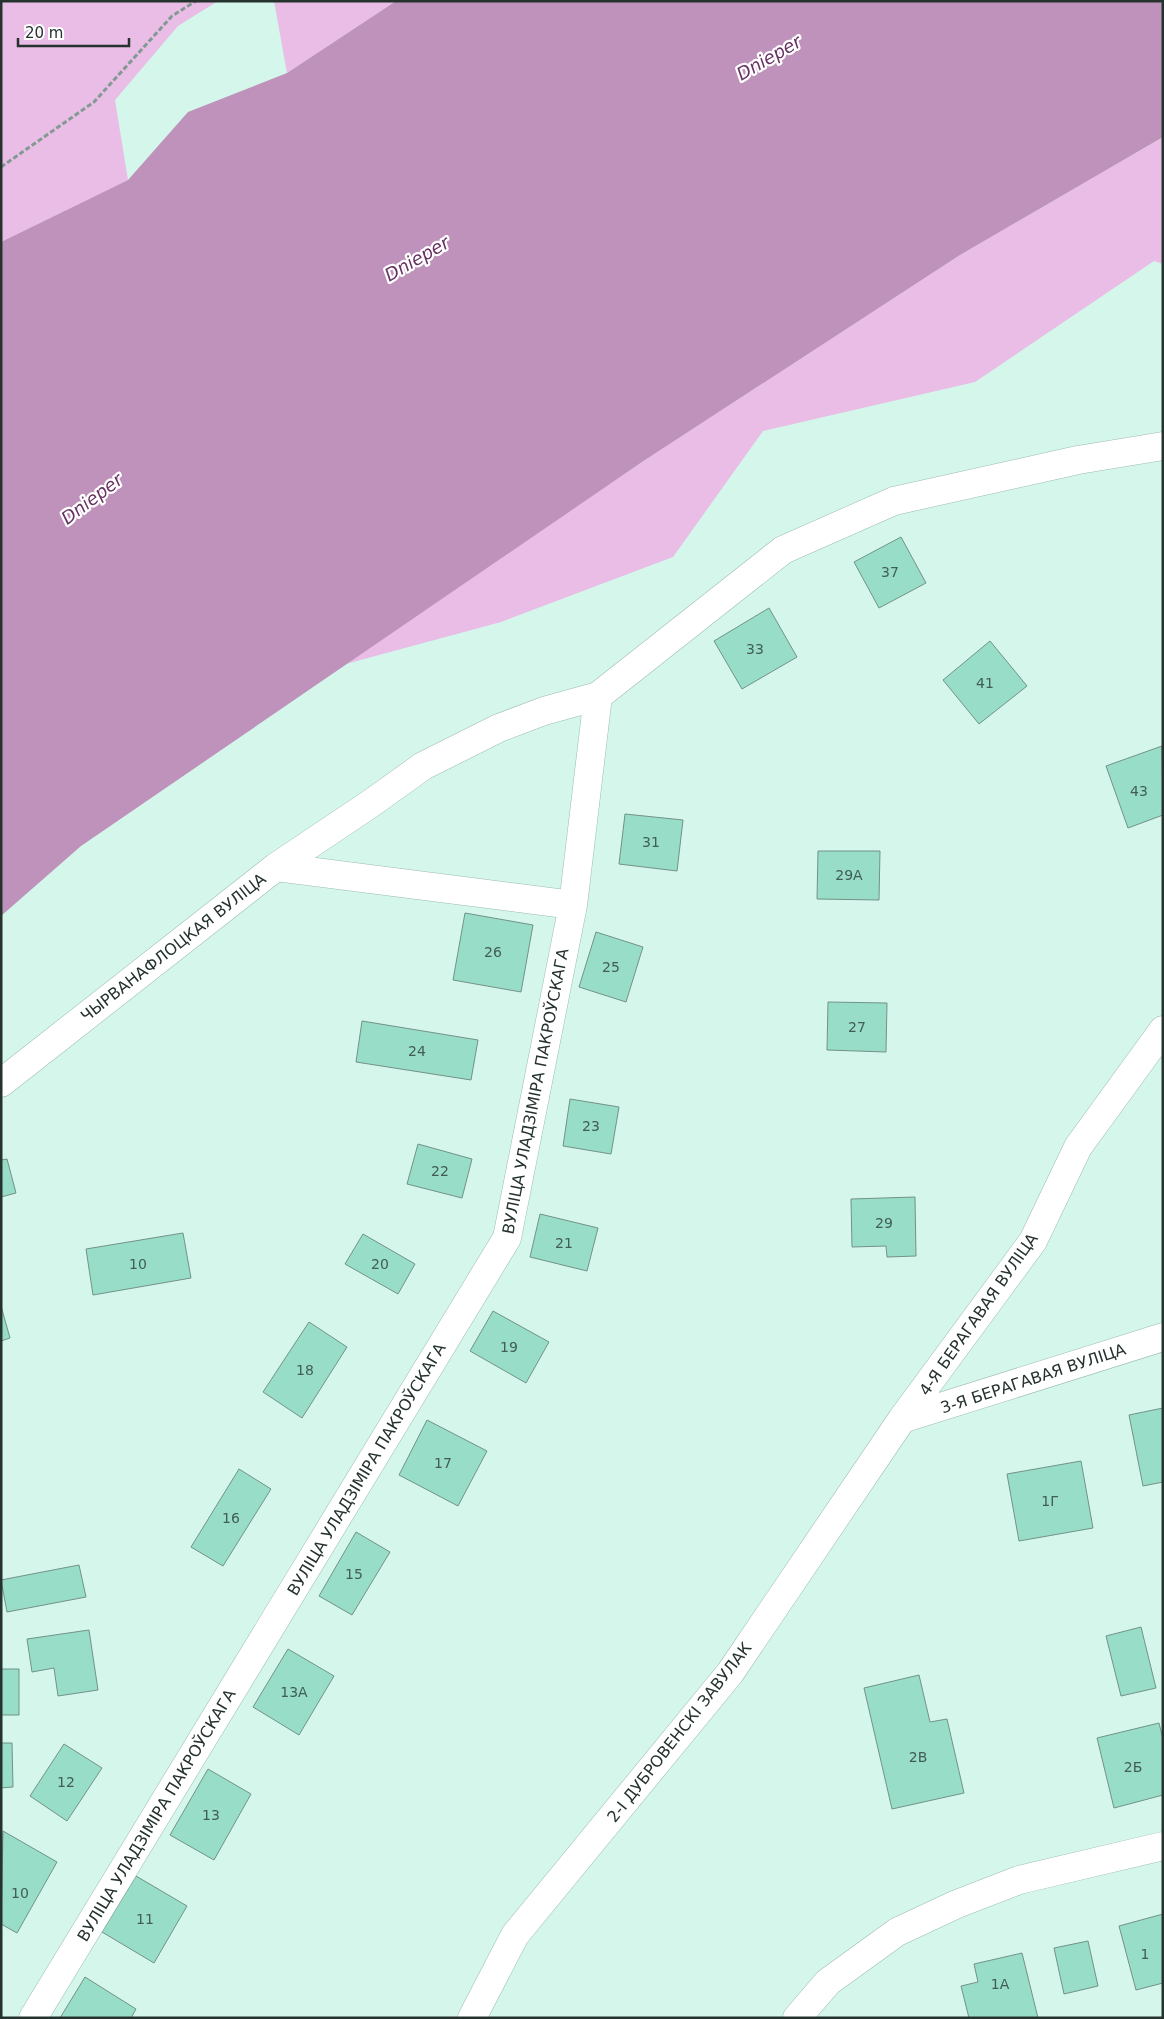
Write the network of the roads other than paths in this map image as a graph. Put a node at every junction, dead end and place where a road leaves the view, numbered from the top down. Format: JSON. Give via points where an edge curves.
{"nodes":[{"id":1,"x":1163,"y":446,"type":"edge"},
{"id":2,"x":598,"y":696,"type":"junction"},
{"id":3,"x":276,"y":867,"type":"junction"},
{"id":4,"x":573,"y":904,"type":"junction"},
{"id":5,"x":1163,"y":1030,"type":"edge"},
{"id":6,"x":1,"y":1083,"type":"edge"},
{"id":7,"x":1163,"y":1336,"type":"edge"},
{"id":8,"x":902,"y":1419,"type":"junction"},
{"id":9,"x":1163,"y":1846,"type":"edge"},
{"id":10,"x":33,"y":2018,"type":"edge"},
{"id":11,"x":472,"y":2018,"type":"edge"},
{"id":12,"x":797,"y":2018,"type":"edge"}],
"edges":[{"from":1,"to":2,"type":"street","via":[[1078,460],[894,501],[783,550]]},
{"from":2,"to":3,"type":"street","via":[[498,728],[423,766]]},
{"from":2,"to":4,"type":"street","name":"ВУЛІЦА УЛАДЗІМІРА ПАКРОЎСКАГА"},
{"from":3,"to":4,"type":"street","name":"ЧЫРВАНАФЛОЦКАЯ ВУЛІЦА"},
{"from":3,"to":6,"type":"street","name":"ЧЫРВАНАФЛОЦКАЯ ВУЛІЦА"},
{"from":4,"to":10,"type":"street","name":"ВУЛІЦА УЛАДЗІМІРА ПАКРОЎСКАГА","via":[[507,1238]]},
{"from":5,"to":8,"type":"street","name":"4-Я БЕРАГАВАЯ ВУЛІЦА","via":[[1078,1147],[1032,1241]]},
{"from":7,"to":8,"type":"street","name":"3-Я БЕРАГАВАЯ ВУЛІЦА"},
{"from":8,"to":11,"type":"street","name":"2-І ДУБРОВЕНСКІ ЗАВУЛАК","via":[[730,1673],[515,1936]]},
{"from":9,"to":12,"type":"street","via":[[1019,1880],[897,1932],[828,1982]]}]}
